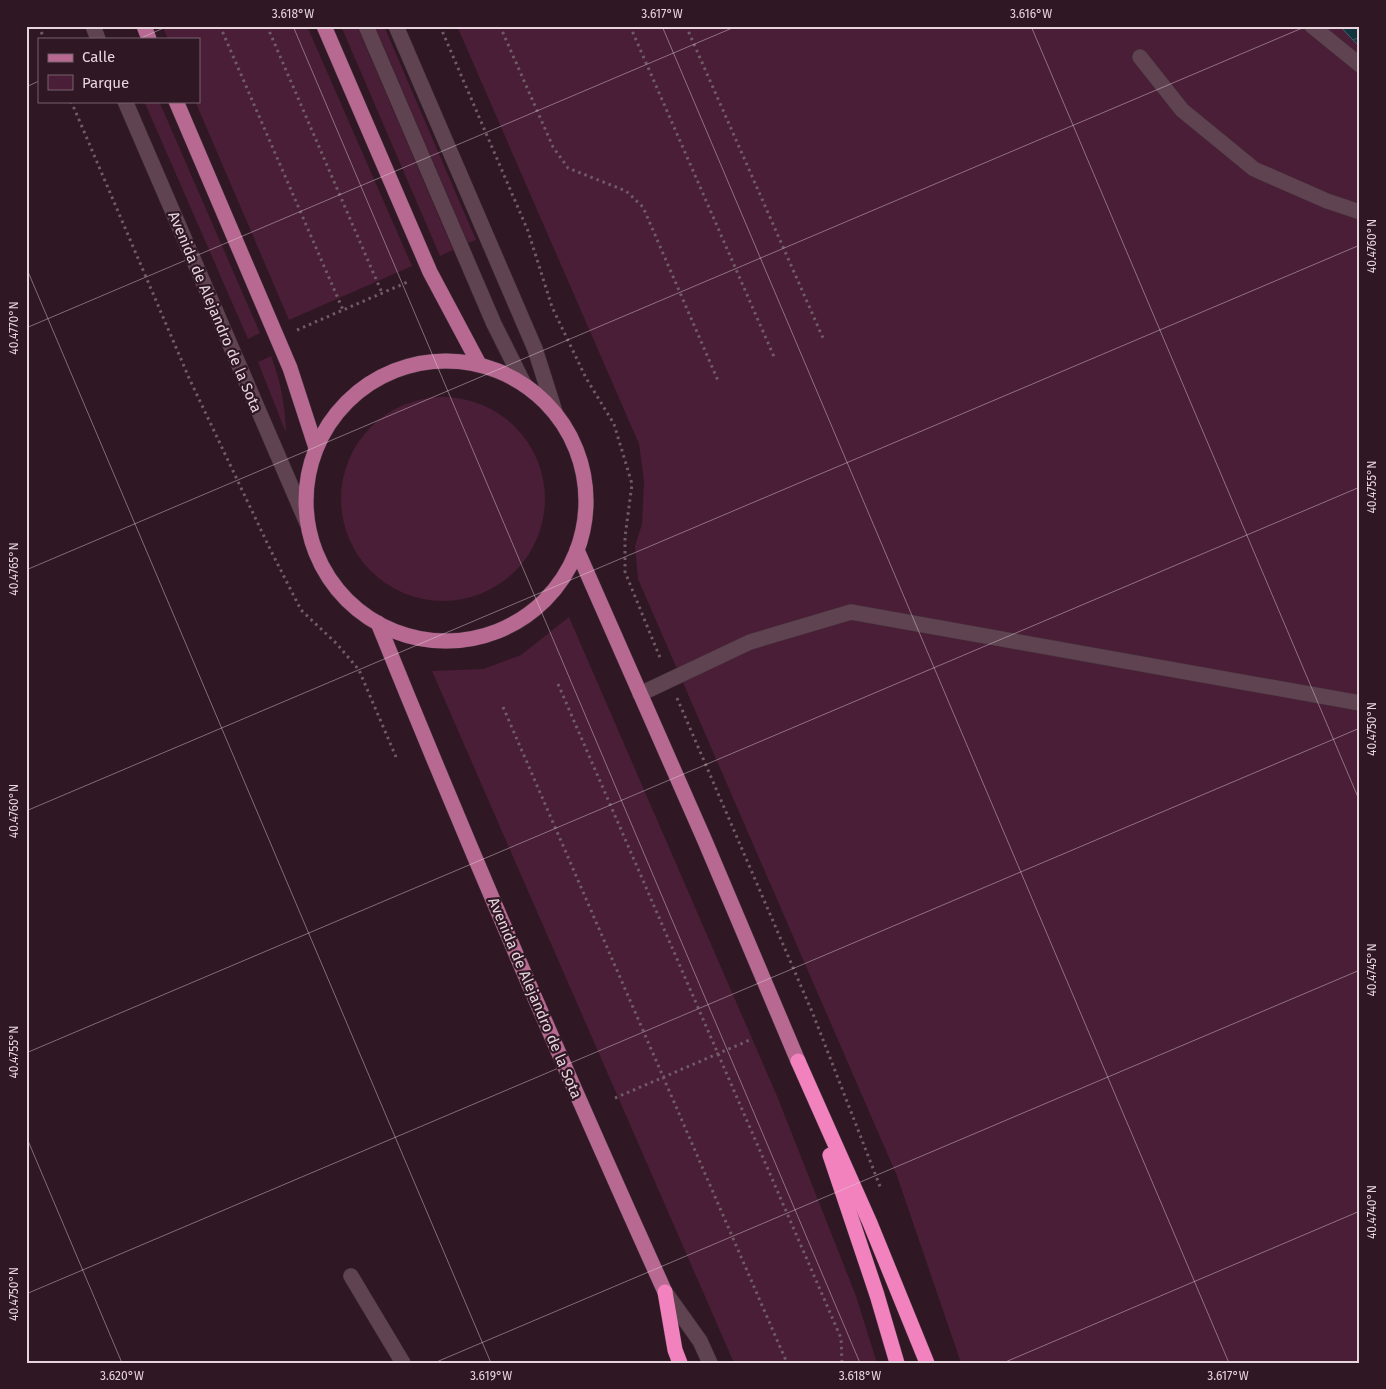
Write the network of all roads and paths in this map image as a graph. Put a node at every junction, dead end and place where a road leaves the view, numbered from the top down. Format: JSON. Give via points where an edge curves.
{"nodes":[{"id":1,"x":39,"y":26,"type":"edge"},
{"id":2,"x":93,"y":26,"type":"edge"},
{"id":3,"x":144,"y":26,"type":"edge"},
{"id":4,"x":220,"y":26,"type":"edge"},
{"id":5,"x":267,"y":26,"type":"edge"},
{"id":6,"x":324,"y":26,"type":"edge"},
{"id":7,"x":366,"y":26,"type":"edge"},
{"id":8,"x":396,"y":26,"type":"edge"},
{"id":9,"x":440,"y":26,"type":"edge"},
{"id":10,"x":500,"y":26,"type":"edge"},
{"id":11,"x":630,"y":26,"type":"edge"},
{"id":12,"x":686,"y":26,"type":"edge"},
{"id":13,"x":1312,"y":26,"type":"edge"},
{"id":14,"x":44,"y":38,"type":"edge"},
{"id":15,"x":98,"y":38,"type":"edge"},
{"id":16,"x":149,"y":38,"type":"edge"},
{"id":17,"x":1140,"y":57,"type":"dead end"},
{"id":18,"x":1360,"y":65,"type":"edge"},
{"id":19,"x":71,"y":102,"type":"edge"},
{"id":20,"x":125,"y":102,"type":"edge"},
{"id":21,"x":176,"y":102,"type":"edge"},
{"id":22,"x":1360,"y":212,"type":"edge"},
{"id":23,"x":418,"y":277,"type":"dead end"},
{"id":24,"x":382,"y":293,"type":"junction"},
{"id":25,"x":342,"y":310,"type":"junction"},
{"id":26,"x":297,"y":330,"type":"dead end"},
{"id":27,"x":823,"y":338,"type":"dead end"},
{"id":28,"x":775,"y":359,"type":"dead end"},
{"id":29,"x":479,"y":364,"type":"junction"},
{"id":30,"x":719,"y":383,"type":"dead end"},
{"id":31,"x":524,"y":384,"type":"junction"},
{"id":32,"x":555,"y":412,"type":"junction"},
{"id":33,"x":316,"y":448,"type":"junction"},
{"id":34,"x":307,"y":523,"type":"junction"},
{"id":35,"x":577,"y":550,"type":"junction"},
{"id":36,"x":378,"y":623,"type":"junction"},
{"id":37,"x":669,"y":679,"type":"junction"},
{"id":38,"x":558,"y":684,"type":"dead end"},
{"id":39,"x":640,"y":694,"type":"junction"},
{"id":40,"x":1360,"y":703,"type":"edge"},
{"id":41,"x":503,"y":707,"type":"dead end"},
{"id":42,"x":396,"y":757,"type":"dead end"},
{"id":43,"x":752,"y":1039,"type":"dead end"},
{"id":44,"x":718,"y":1054,"type":"junction"},
{"id":45,"x":798,"y":1061,"type":"junction"},
{"id":46,"x":663,"y":1076,"type":"junction"},
{"id":47,"x":615,"y":1098,"type":"dead end"},
{"id":48,"x":884,"y":1198,"type":"dead end"},
{"id":49,"x":350,"y":1276,"type":"dead end"},
{"id":50,"x":665,"y":1292,"type":"junction"},
{"id":51,"x":403,"y":1363,"type":"edge"},
{"id":52,"x":680,"y":1363,"type":"edge"},
{"id":53,"x":710,"y":1363,"type":"edge"},
{"id":54,"x":787,"y":1363,"type":"edge"},
{"id":55,"x":842,"y":1363,"type":"edge"},
{"id":56,"x":897,"y":1363,"type":"edge"},
{"id":57,"x":927,"y":1363,"type":"edge"}],
"edges":[{"from":1,"to":14,"type":"path"},
{"from":2,"to":15,"type":"street"},
{"from":3,"to":16,"type":"main road"},
{"from":4,"to":25,"type":"path"},
{"from":5,"to":24,"type":"path"},
{"from":6,"to":29,"type":"main road","via":[[430,272]]},
{"from":7,"to":31,"type":"street","via":[[494,324]]},
{"from":8,"to":32,"type":"street","via":[[535,348]]},
{"from":9,"to":37,"type":"path","via":[[528,230],[552,307],[586,378],[614,424],[632,484],[624,572]]},
{"from":10,"to":30,"type":"path","via":[[553,147],[568,168],[626,190],[642,207]]},
{"from":11,"to":28,"type":"path"},
{"from":12,"to":27,"type":"path"},
{"from":13,"to":18,"type":"street"},
{"from":17,"to":22,"type":"street","via":[[1182,110],[1254,169]]},
{"from":19,"to":42,"type":"path","via":[[189,378],[270,549],[301,610],[359,670]]},
{"from":20,"to":34,"type":"street","name":"Avenida de Alejandro de la Sota"},
{"from":21,"to":33,"type":"main road","via":[[290,368]]},
{"from":23,"to":24,"type":"path"},
{"from":24,"to":25,"type":"path"},
{"from":25,"to":26,"type":"path"},
{"from":29,"to":31,"type":"main road"},
{"from":29,"to":33,"type":"main road","via":[[446,360],[413,364],[382,376],[354,395],[332,419]]},
{"from":31,"to":32,"type":"main road"},
{"from":32,"to":35,"type":"main road","via":[[579,454],[584,478],[584,527]]},
{"from":33,"to":34,"type":"main road","via":[[306,485]]},
{"from":34,"to":36,"type":"main road","via":[[313,547],[338,591],[356,609]]},
{"from":35,"to":36,"type":"main road","via":[[549,596],[529,613],[490,633],[455,640],[428,640],[402,634]]},
{"from":35,"to":39,"type":"main road"},
{"from":36,"to":50,"type":"main road","name":"Avenida de Alejandro de la Sota","via":[[510,941]]},
{"from":37,"to":39,"type":"street"},
{"from":37,"to":40,"type":"street","via":[[750,642],[851,612]]},
{"from":37,"to":48,"type":"path","via":[[813,1014]]},
{"from":38,"to":44,"type":"path"},
{"from":39,"to":45,"type":"main road"},
{"from":41,"to":46,"type":"path"},
{"from":43,"to":44,"type":"path"},
{"from":44,"to":46,"type":"path"},
{"from":44,"to":55,"type":"path","via":[[841,1338]]},
{"from":45,"to":56,"type":"highway"},
{"from":45,"to":57,"type":"highway","via":[[870,1223]]},
{"from":46,"to":47,"type":"path"},
{"from":46,"to":54,"type":"path"},
{"from":49,"to":51,"type":"street"},
{"from":50,"to":52,"type":"highway"},
{"from":50,"to":53,"type":"street","name":"Avenida de Alejandro de la Sota","via":[[700,1341]]}]}
